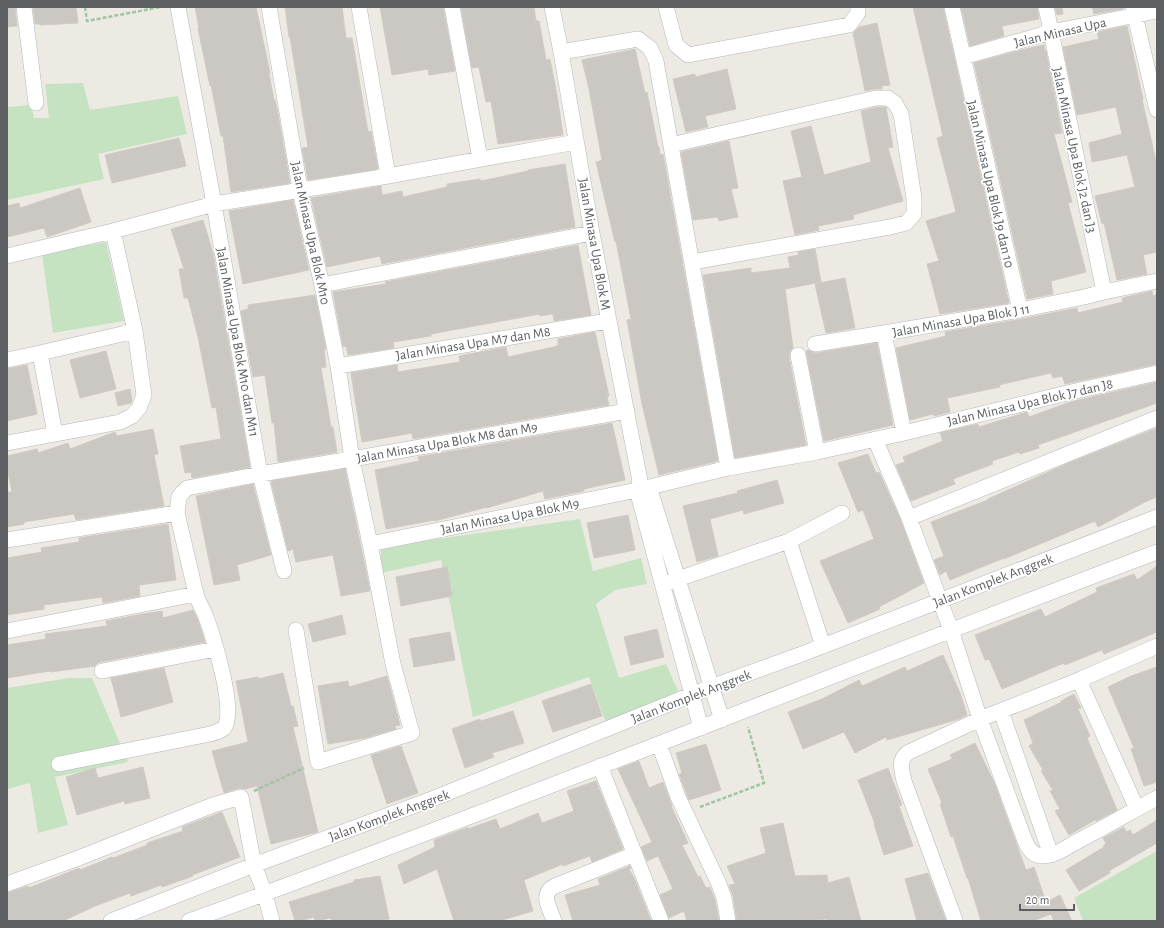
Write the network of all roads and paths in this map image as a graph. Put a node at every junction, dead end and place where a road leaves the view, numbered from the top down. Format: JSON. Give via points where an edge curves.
{"nodes":[{"id":1,"x":24,"y":7,"type":"edge"},
{"id":2,"x":85,"y":7,"type":"edge"},
{"id":3,"x":161,"y":7,"type":"edge"},
{"id":4,"x":178,"y":7,"type":"edge"},
{"id":5,"x":268,"y":7,"type":"edge"},
{"id":6,"x":359,"y":7,"type":"edge"},
{"id":7,"x":452,"y":7,"type":"edge"},
{"id":8,"x":552,"y":7,"type":"edge"},
{"id":9,"x":666,"y":7,"type":"edge"},
{"id":10,"x":858,"y":7,"type":"edge"},
{"id":11,"x":952,"y":7,"type":"edge"},
{"id":12,"x":1046,"y":7,"type":"edge"},
{"id":13,"x":1134,"y":11,"type":"edge"},
{"id":14,"x":1157,"y":11,"type":"edge"},
{"id":15,"x":1051,"y":32,"type":"junction"},
{"id":16,"x":561,"y":52,"type":"junction"},
{"id":17,"x":963,"y":57,"type":"junction"},
{"id":18,"x":36,"y":103,"type":"dead end"},
{"id":19,"x":1157,"y":110,"type":"edge"},
{"id":20,"x":576,"y":142,"type":"junction"},
{"id":21,"x":671,"y":145,"type":"junction"},
{"id":22,"x":480,"y":159,"type":"junction"},
{"id":23,"x":388,"y":176,"type":"junction"},
{"id":24,"x":300,"y":190,"type":"junction"},
{"id":25,"x":214,"y":204,"type":"junction"},
{"id":26,"x":113,"y":231,"type":"junction"},
{"id":27,"x":592,"y":233,"type":"junction"},
{"id":28,"x":7,"y":256,"type":"edge"},
{"id":29,"x":692,"y":262,"type":"junction"},
{"id":30,"x":1157,"y":281,"type":"edge"},
{"id":31,"x":322,"y":285,"type":"junction"},
{"id":32,"x":1104,"y":292,"type":"junction"},
{"id":33,"x":1020,"y":310,"type":"junction"},
{"id":34,"x":608,"y":321,"type":"junction"},
{"id":35,"x":134,"y":331,"type":"junction"},
{"id":36,"x":884,"y":333,"type":"junction"},
{"id":37,"x":816,"y":344,"type":"dead end"},
{"id":38,"x":40,"y":353,"type":"junction"},
{"id":39,"x":798,"y":356,"type":"dead end"},
{"id":40,"x":7,"y":360,"type":"edge"},
{"id":41,"x":338,"y":366,"type":"junction"},
{"id":42,"x":1157,"y":373,"type":"edge"},
{"id":43,"x":627,"y":411,"type":"junction"},
{"id":44,"x":1157,"y":418,"type":"edge"},
{"id":45,"x":904,"y":433,"type":"junction"},
{"id":46,"x":55,"y":434,"type":"junction"},
{"id":47,"x":876,"y":439,"type":"junction"},
{"id":48,"x":7,"y":443,"type":"edge"},
{"id":49,"x":817,"y":452,"type":"junction"},
{"id":50,"x":352,"y":459,"type":"junction"},
{"id":51,"x":728,"y":468,"type":"junction"},
{"id":52,"x":263,"y":473,"type":"junction"},
{"id":53,"x":642,"y":486,"type":"junction"},
{"id":54,"x":177,"y":513,"type":"junction"},
{"id":55,"x":842,"y":513,"type":"dead end"},
{"id":56,"x":1157,"y":517,"type":"edge"},
{"id":57,"x":909,"y":518,"type":"junction"},
{"id":58,"x":7,"y":540,"type":"edge"},
{"id":59,"x":789,"y":541,"type":"junction"},
{"id":60,"x":370,"y":544,"type":"junction"},
{"id":61,"x":1157,"y":552,"type":"edge"},
{"id":62,"x":284,"y":571,"type":"dead end"},
{"id":63,"x":678,"y":579,"type":"junction"},
{"id":64,"x":662,"y":584,"type":"junction"},
{"id":65,"x":196,"y":594,"type":"junction"},
{"id":66,"x":940,"y":600,"type":"junction"},
{"id":67,"x":296,"y":630,"type":"dead end"},
{"id":68,"x":951,"y":630,"type":"junction"},
{"id":69,"x":7,"y":631,"type":"edge"},
{"id":70,"x":823,"y":646,"type":"junction"},
{"id":71,"x":1157,"y":646,"type":"edge"},
{"id":72,"x":216,"y":649,"type":"junction"},
{"id":73,"x":102,"y":671,"type":"dead end"},
{"id":74,"x":1078,"y":680,"type":"junction"},
{"id":75,"x":711,"y":687,"type":"junction"},
{"id":76,"x":692,"y":694,"type":"junction"},
{"id":77,"x":743,"y":711,"type":"junction"},
{"id":78,"x":1001,"y":711,"type":"junction"},
{"id":79,"x":980,"y":719,"type":"junction"},
{"id":80,"x":722,"y":720,"type":"junction"},
{"id":81,"x":701,"y":728,"type":"junction"},
{"id":82,"x":659,"y":744,"type":"junction"},
{"id":83,"x":318,"y":762,"type":"junction"},
{"id":84,"x":60,"y":764,"type":"dead end"},
{"id":85,"x":600,"y":766,"type":"junction"},
{"id":86,"x":240,"y":797,"type":"junction"},
{"id":87,"x":1157,"y":798,"type":"edge"},
{"id":88,"x":1137,"y":809,"type":"junction"},
{"id":89,"x":686,"y":812,"type":"junction"},
{"id":90,"x":635,"y":854,"type":"junction"},
{"id":91,"x":1051,"y":854,"type":"junction"},
{"id":92,"x":254,"y":865,"type":"junction"},
{"id":93,"x":7,"y":884,"type":"edge"},
{"id":94,"x":265,"y":894,"type":"junction"},
{"id":95,"x":955,"y":920,"type":"dead end"},
{"id":96,"x":111,"y":921,"type":"edge"},
{"id":97,"x":189,"y":921,"type":"edge"},
{"id":98,"x":272,"y":921,"type":"edge"},
{"id":99,"x":554,"y":921,"type":"edge"},
{"id":100,"x":661,"y":921,"type":"edge"},
{"id":101,"x":728,"y":921,"type":"edge"}],
"edges":[{"from":1,"to":18,"type":"street"},
{"from":2,"to":3,"type":"path","via":[[87,21]]},
{"from":4,"to":25,"type":"street","name":"Jalan Minasa Upa Blok M10 dan M11"},
{"from":5,"to":24,"type":"street","name":"Jalan Minasa Upa Blok M10"},
{"from":6,"to":23,"type":"street"},
{"from":7,"to":22,"type":"street"},
{"from":8,"to":16,"type":"street","name":"Jalan Minasa Upa Blok M"},
{"from":9,"to":10,"type":"street","via":[[676,45],[688,55],[849,25],[858,13]]},
{"from":11,"to":17,"type":"street","name":"Jalan Minasa Upa Blok J9 dan 10"},
{"from":12,"to":15,"type":"street","name":"Jalan Minasa Upa Blok J2 dan J3"},
{"from":13,"to":14,"type":"street","name":"Jalan Minasa Upa"},
{"from":13,"to":15,"type":"street","name":"Jalan Minasa Upa"},
{"from":13,"to":19,"type":"street"},
{"from":15,"to":17,"type":"street","name":"Jalan Minasa Upa"},
{"from":15,"to":32,"type":"street","name":"Jalan Minasa Upa Blok J2 dan J3"},
{"from":16,"to":20,"type":"street","name":"Jalan Minasa Upa Blok M"},
{"from":16,"to":21,"type":"street","via":[[638,39],[650,48],[656,61]]},
{"from":17,"to":33,"type":"street","name":"Jalan Minasa Upa Blok J9 dan 10"},
{"from":20,"to":22,"type":"street"},
{"from":20,"to":27,"type":"street","name":"Jalan Minasa Upa Blok M"},
{"from":21,"to":29,"type":"street"},
{"from":21,"to":29,"type":"street","via":[[876,98],[888,98],[895,103],[901,114],[914,198],[914,214],[906,223]]},
{"from":22,"to":23,"type":"street"},
{"from":23,"to":24,"type":"street"},
{"from":24,"to":25,"type":"street"},
{"from":24,"to":31,"type":"street","name":"Jalan Minasa Upa Blok M10"},
{"from":25,"to":26,"type":"street"},
{"from":25,"to":52,"type":"street","name":"Jalan Minasa Upa Blok M10 dan M11"},
{"from":26,"to":28,"type":"street"},
{"from":26,"to":35,"type":"street"},
{"from":27,"to":31,"type":"street"},
{"from":27,"to":34,"type":"street","name":"Jalan Minasa Upa Blok M"},
{"from":29,"to":51,"type":"street"},
{"from":30,"to":32,"type":"street","name":"Jalan Minasa Upa Blok J 11"},
{"from":31,"to":41,"type":"street","name":"Jalan Minasa Upa Blok M10"},
{"from":32,"to":33,"type":"street","name":"Jalan Minasa Upa Blok J 11"},
{"from":33,"to":36,"type":"street","name":"Jalan Minasa Upa Blok J 11"},
{"from":34,"to":41,"type":"street","name":"Jalan Minasa Upa M7 dan M8"},
{"from":34,"to":43,"type":"street","name":"Jalan Minasa Upa Blok M"},
{"from":35,"to":38,"type":"street"},
{"from":35,"to":46,"type":"street","via":[[144,395],[132,416],[120,422]]},
{"from":36,"to":37,"type":"street"},
{"from":36,"to":45,"type":"street","name":"Jalan Minasa Upa Blok J 11"},
{"from":38,"to":40,"type":"street"},
{"from":38,"to":46,"type":"street"},
{"from":39,"to":49,"type":"street"},
{"from":41,"to":50,"type":"street","name":"Jalan Minasa Upa Blok M10"},
{"from":42,"to":45,"type":"street","name":"Jalan Minasa Upa Blok J7 dan J8"},
{"from":43,"to":50,"type":"street","name":"Jalan Minasa Upa Blok M8 dan M9"},
{"from":43,"to":53,"type":"street","name":"Jalan Minasa Upa Blok M"},
{"from":44,"to":57,"type":"street"},
{"from":45,"to":47,"type":"street"},
{"from":46,"to":48,"type":"street"},
{"from":47,"to":49,"type":"street"},
{"from":47,"to":57,"type":"street"},
{"from":49,"to":51,"type":"street"},
{"from":50,"to":52,"type":"street","name":"Jalan Minasa Upa Blok M8 dan M9"},
{"from":50,"to":60,"type":"street","name":"Jalan Minasa Upa Blok M10"},
{"from":51,"to":53,"type":"street"},
{"from":52,"to":54,"type":"street","name":"Jalan Minasa Upa Blok M8 dan M9","via":[[188,488],[179,497]]},
{"from":52,"to":62,"type":"street","name":"Jalan Minasa Upa Blok M10 dan M11"},
{"from":53,"to":60,"type":"street","name":"Jalan Minasa Upa Blok M9"},
{"from":53,"to":63,"type":"street"},
{"from":53,"to":64,"type":"street"},
{"from":54,"to":58,"type":"street"},
{"from":54,"to":65,"type":"street"},
{"from":55,"to":59,"type":"street"},
{"from":56,"to":66,"type":"street","name":"Jalan Komplek Anggrek"},
{"from":57,"to":66,"type":"street"},
{"from":59,"to":63,"type":"street"},
{"from":59,"to":70,"type":"street"},
{"from":60,"to":83,"type":"street","name":"Jalan Minasa Upa Blok M10","via":[[393,664],[412,733]]},
{"from":61,"to":68,"type":"street"},
{"from":63,"to":64,"type":"street"},
{"from":63,"to":75,"type":"street"},
{"from":64,"to":76,"type":"street"},
{"from":65,"to":69,"type":"street"},
{"from":65,"to":72,"type":"street"},
{"from":66,"to":68,"type":"street"},
{"from":66,"to":70,"type":"street","name":"Jalan Komplek Anggrek"},
{"from":67,"to":83,"type":"street"},
{"from":68,"to":77,"type":"street"},
{"from":68,"to":79,"type":"street"},
{"from":70,"to":75,"type":"street","name":"Jalan Komplek Anggrek"},
{"from":71,"to":74,"type":"street"},
{"from":72,"to":73,"type":"street"},
{"from":72,"to":84,"type":"street","via":[[227,702],[227,720],[220,731]]},
{"from":74,"to":78,"type":"street"},
{"from":74,"to":88,"type":"street"},
{"from":75,"to":76,"type":"street","name":"Jalan Komplek Anggrek"},
{"from":75,"to":80,"type":"street"},
{"from":76,"to":81,"type":"street"},
{"from":76,"to":92,"type":"street","name":"Jalan Komplek Anggrek","via":[[432,799]]},
{"from":77,"to":80,"type":"street"},
{"from":77,"to":89,"type":"path","via":[[764,783]]},
{"from":78,"to":79,"type":"street"},
{"from":78,"to":91,"type":"street"},
{"from":79,"to":91,"type":"street","via":[[1029,849],[1041,856]]},
{"from":79,"to":95,"type":"street","via":[[907,753],[902,758],[904,780]]},
{"from":80,"to":81,"type":"street"},
{"from":81,"to":82,"type":"street"},
{"from":82,"to":85,"type":"street"},
{"from":82,"to":89,"type":"street"},
{"from":83,"to":86,"type":"path"},
{"from":85,"to":90,"type":"street"},
{"from":85,"to":94,"type":"street"},
{"from":86,"to":92,"type":"street"},
{"from":86,"to":93,"type":"street"},
{"from":87,"to":88,"type":"street"},
{"from":88,"to":91,"type":"street"},
{"from":89,"to":101,"type":"street","via":[[719,884]]},
{"from":90,"to":99,"type":"street","via":[[548,891],[546,898]]},
{"from":90,"to":100,"type":"street"},
{"from":92,"to":94,"type":"street"},
{"from":92,"to":96,"type":"street","name":"Jalan Komplek Anggrek"},
{"from":94,"to":97,"type":"street"},
{"from":94,"to":98,"type":"street"}]}
